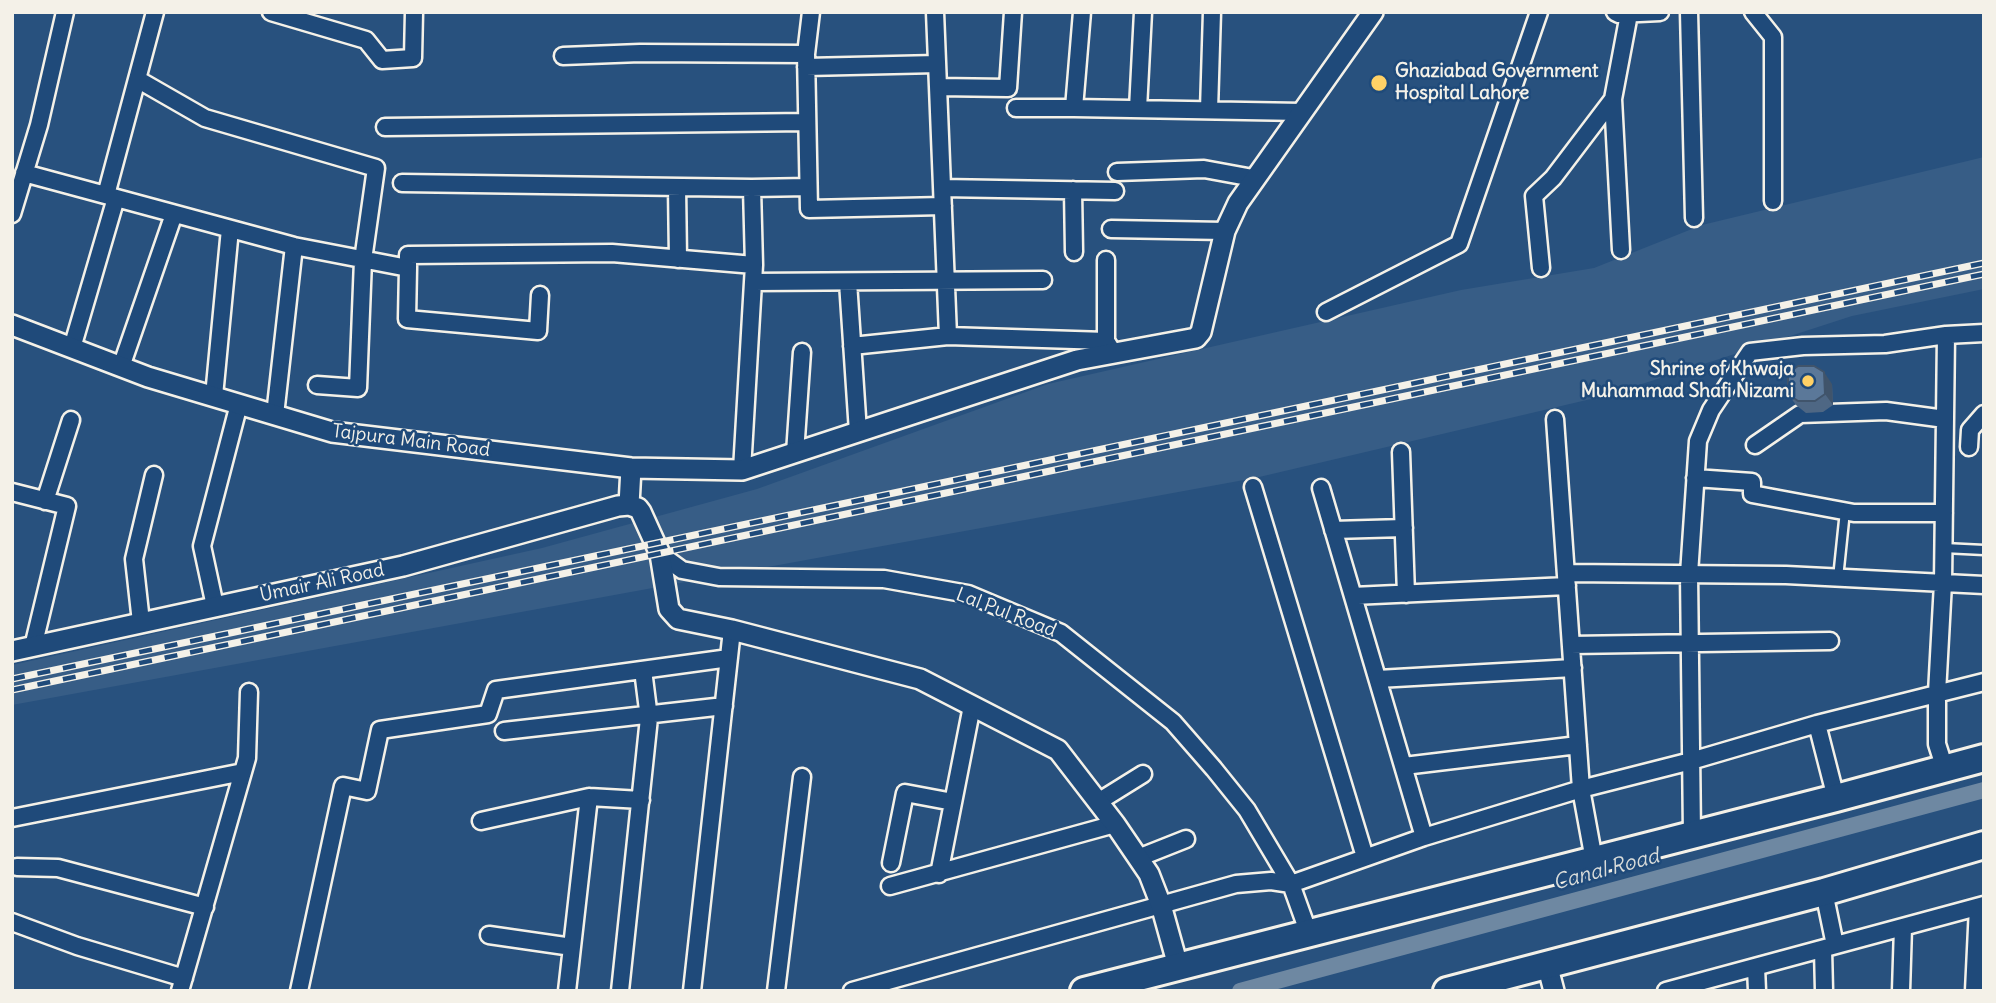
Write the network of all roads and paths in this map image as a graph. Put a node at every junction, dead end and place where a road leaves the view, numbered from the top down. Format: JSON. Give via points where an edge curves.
{"nodes":[{"id":1,"x":65,"y":12,"type":"edge"},
{"id":2,"x":155,"y":12,"type":"edge"},
{"id":3,"x":271,"y":12,"type":"edge"},
{"id":4,"x":414,"y":12,"type":"edge"},
{"id":5,"x":811,"y":12,"type":"edge"},
{"id":6,"x":935,"y":12,"type":"edge"},
{"id":7,"x":1013,"y":12,"type":"edge"},
{"id":8,"x":1082,"y":12,"type":"edge"},
{"id":9,"x":1143,"y":12,"type":"edge"},
{"id":10,"x":1212,"y":12,"type":"edge"},
{"id":11,"x":1373,"y":12,"type":"edge"},
{"id":12,"x":1539,"y":12,"type":"edge"},
{"id":13,"x":1660,"y":12,"type":"edge"},
{"id":14,"x":1689,"y":12,"type":"edge"},
{"id":15,"x":1754,"y":12,"type":"edge"},
{"id":16,"x":1620,"y":13,"type":"edge"},
{"id":17,"x":563,"y":57,"type":"dead end"},
{"id":18,"x":806,"y":61,"type":"junction"},
{"id":19,"x":937,"y":64,"type":"junction"},
{"id":20,"x":137,"y":79,"type":"junction"},
{"id":21,"x":938,"y":87,"type":"junction"},
{"id":22,"x":1613,"y":99,"type":"junction"},
{"id":23,"x":1016,"y":108,"type":"dead end"},
{"id":24,"x":1077,"y":108,"type":"junction"},
{"id":25,"x":1138,"y":109,"type":"junction"},
{"id":26,"x":1209,"y":110,"type":"junction"},
{"id":27,"x":1302,"y":112,"type":"junction"},
{"id":28,"x":807,"y":122,"type":"junction"},
{"id":29,"x":385,"y":127,"type":"dead end"},
{"id":30,"x":1117,"y":172,"type":"dead end"},
{"id":31,"x":24,"y":173,"type":"junction"},
{"id":32,"x":1253,"y":178,"type":"junction"},
{"id":33,"x":402,"y":183,"type":"dead end"},
{"id":34,"x":677,"y":187,"type":"junction"},
{"id":35,"x":752,"y":187,"type":"junction"},
{"id":36,"x":808,"y":187,"type":"junction"},
{"id":37,"x":943,"y":188,"type":"junction"},
{"id":38,"x":1073,"y":190,"type":"junction"},
{"id":39,"x":1115,"y":191,"type":"dead end"},
{"id":40,"x":111,"y":197,"type":"junction"},
{"id":41,"x":1773,"y":201,"type":"dead end"},
{"id":42,"x":943,"y":206,"type":"junction"},
{"id":43,"x":12,"y":214,"type":"edge"},
{"id":44,"x":174,"y":214,"type":"junction"},
{"id":45,"x":1694,"y":218,"type":"dead end"},
{"id":46,"x":230,"y":229,"type":"junction"},
{"id":47,"x":1111,"y":229,"type":"dead end"},
{"id":48,"x":1225,"y":230,"type":"junction"},
{"id":49,"x":294,"y":246,"type":"junction"},
{"id":50,"x":1621,"y":250,"type":"dead end"},
{"id":51,"x":1074,"y":252,"type":"dead end"},
{"id":52,"x":678,"y":259,"type":"junction"},
{"id":53,"x":363,"y":260,"type":"junction"},
{"id":54,"x":1106,"y":260,"type":"dead end"},
{"id":55,"x":754,"y":265,"type":"junction"},
{"id":56,"x":408,"y":268,"type":"junction"},
{"id":57,"x":1541,"y":268,"type":"dead end"},
{"id":58,"x":1043,"y":280,"type":"dead end"},
{"id":59,"x":946,"y":281,"type":"junction"},
{"id":60,"x":753,"y":282,"type":"junction"},
{"id":61,"x":848,"y":282,"type":"junction"},
{"id":62,"x":540,"y":295,"type":"dead end"},
{"id":63,"x":1326,"y":313,"type":"dead end"},
{"id":64,"x":12,"y":325,"type":"edge"},
{"id":65,"x":1984,"y":333,"type":"edge"},
{"id":66,"x":1947,"y":335,"type":"junction"},
{"id":67,"x":948,"y":336,"type":"junction"},
{"id":68,"x":852,"y":345,"type":"junction"},
{"id":69,"x":1110,"y":347,"type":"junction"},
{"id":70,"x":72,"y":348,"type":"junction"},
{"id":71,"x":802,"y":352,"type":"dead end"},
{"id":72,"x":121,"y":367,"type":"junction"},
{"id":73,"x":317,"y":385,"type":"dead end"},
{"id":74,"x":214,"y":396,"type":"junction"},
{"id":75,"x":239,"y":404,"type":"junction"},
{"id":76,"x":1984,"y":414,"type":"edge"},
{"id":77,"x":275,"y":415,"type":"junction"},
{"id":78,"x":1555,"y":419,"type":"dead end"},
{"id":79,"x":1945,"y":419,"type":"junction"},
{"id":80,"x":71,"y":420,"type":"dead end"},
{"id":81,"x":858,"y":432,"type":"junction"},
{"id":82,"x":1755,"y":444,"type":"dead end"},
{"id":83,"x":1969,"y":447,"type":"dead end"},
{"id":84,"x":1401,"y":452,"type":"dead end"},
{"id":85,"x":795,"y":453,"type":"junction"},
{"id":86,"x":631,"y":468,"type":"junction"},
{"id":87,"x":742,"y":470,"type":"junction"},
{"id":88,"x":154,"y":475,"type":"dead end"},
{"id":89,"x":1695,"y":478,"type":"junction"},
{"id":90,"x":1253,"y":487,"type":"dead end"},
{"id":91,"x":1321,"y":488,"type":"dead end"},
{"id":92,"x":12,"y":492,"type":"edge"},
{"id":93,"x":45,"y":501,"type":"junction"},
{"id":94,"x":629,"y":505,"type":"junction"},
{"id":95,"x":1845,"y":512,"type":"junction"},
{"id":96,"x":1944,"y":513,"type":"junction"},
{"id":97,"x":1404,"y":528,"type":"junction"},
{"id":98,"x":1334,"y":530,"type":"junction"},
{"id":99,"x":1944,"y":548,"type":"junction"},
{"id":100,"x":1984,"y":550,"type":"edge"},
{"id":101,"x":660,"y":554,"type":"junction"},
{"id":102,"x":1689,"y":574,"type":"junction"},
{"id":103,"x":1838,"y":578,"type":"junction"},
{"id":104,"x":1566,"y":580,"type":"junction"},
{"id":105,"x":1943,"y":583,"type":"junction"},
{"id":106,"x":1984,"y":584,"type":"edge"},
{"id":107,"x":1406,"y":594,"type":"junction"},
{"id":108,"x":1353,"y":596,"type":"junction"},
{"id":109,"x":215,"y":606,"type":"junction"},
{"id":110,"x":141,"y":622,"type":"junction"},
{"id":111,"x":732,"y":630,"type":"junction"},
{"id":112,"x":1830,"y":641,"type":"dead end"},
{"id":113,"x":1692,"y":643,"type":"junction"},
{"id":114,"x":1571,"y":645,"type":"junction"},
{"id":115,"x":33,"y":647,"type":"junction"},
{"id":116,"x":12,"y":651,"type":"edge"},
{"id":117,"x":729,"y":658,"type":"junction"},
{"id":118,"x":1573,"y":668,"type":"junction"},
{"id":119,"x":643,"y":670,"type":"junction"},
{"id":120,"x":1378,"y":678,"type":"junction"},
{"id":121,"x":1984,"y":682,"type":"edge"},
{"id":122,"x":249,"y":692,"type":"dead end"},
{"id":123,"x":1937,"y":693,"type":"junction"},
{"id":124,"x":724,"y":706,"type":"junction"},
{"id":125,"x":972,"y":706,"type":"junction"},
{"id":126,"x":649,"y":715,"type":"junction"},
{"id":127,"x":1817,"y":724,"type":"junction"},
{"id":128,"x":504,"y":731,"type":"dead end"},
{"id":129,"x":1578,"y":745,"type":"junction"},
{"id":130,"x":1984,"y":758,"type":"edge"},
{"id":131,"x":1691,"y":761,"type":"junction"},
{"id":132,"x":1404,"y":766,"type":"junction"},
{"id":133,"x":1945,"y":769,"type":"junction"},
{"id":134,"x":243,"y":772,"type":"junction"},
{"id":135,"x":1143,"y":774,"type":"dead end"},
{"id":136,"x":802,"y":777,"type":"dead end"},
{"id":137,"x":1581,"y":789,"type":"junction"},
{"id":138,"x":589,"y":797,"type":"junction"},
{"id":139,"x":1836,"y":798,"type":"junction"},
{"id":140,"x":640,"y":800,"type":"junction"},
{"id":141,"x":953,"y":802,"type":"junction"},
{"id":142,"x":1098,"y":802,"type":"junction"},
{"id":143,"x":12,"y":818,"type":"edge"},
{"id":144,"x":481,"y":821,"type":"dead end"},
{"id":145,"x":1115,"y":824,"type":"junction"},
{"id":146,"x":1692,"y":835,"type":"junction"},
{"id":147,"x":1424,"y":837,"type":"junction"},
{"id":148,"x":1186,"y":839,"type":"dead end"},
{"id":149,"x":1984,"y":845,"type":"edge"},
{"id":150,"x":1365,"y":857,"type":"junction"},
{"id":151,"x":1138,"y":858,"type":"junction"},
{"id":152,"x":1594,"y":860,"type":"junction"},
{"id":153,"x":891,"y":863,"type":"dead end"},
{"id":154,"x":17,"y":867,"type":"dead end"},
{"id":155,"x":939,"y":874,"type":"junction"},
{"id":156,"x":1291,"y":884,"type":"junction"},
{"id":157,"x":890,"y":886,"type":"dead end"},
{"id":158,"x":1824,"y":892,"type":"junction"},
{"id":159,"x":1161,"y":905,"type":"junction"},
{"id":160,"x":1981,"y":906,"type":"edge"},
{"id":161,"x":205,"y":907,"type":"junction"},
{"id":162,"x":12,"y":922,"type":"edge"},
{"id":163,"x":1903,"y":927,"type":"junction"},
{"id":164,"x":1309,"y":934,"type":"junction"},
{"id":165,"x":489,"y":935,"type":"dead end"},
{"id":166,"x":572,"y":947,"type":"junction"},
{"id":167,"x":1829,"y":947,"type":"junction"},
{"id":168,"x":1547,"y":964,"type":"junction"},
{"id":169,"x":1178,"y":966,"type":"junction"},
{"id":170,"x":1756,"y":967,"type":"junction"},
{"id":171,"x":182,"y":984,"type":"edge"},
{"id":172,"x":879,"y":987,"type":"edge"},
{"id":173,"x":299,"y":991,"type":"edge"},
{"id":174,"x":567,"y":991,"type":"edge"},
{"id":175,"x":620,"y":991,"type":"edge"},
{"id":176,"x":692,"y":991,"type":"edge"},
{"id":177,"x":776,"y":991,"type":"edge"},
{"id":178,"x":852,"y":991,"type":"edge"},
{"id":179,"x":1084,"y":991,"type":"edge"},
{"id":180,"x":1447,"y":991,"type":"edge"},
{"id":181,"x":1554,"y":991,"type":"edge"},
{"id":182,"x":1666,"y":991,"type":"edge"},
{"id":183,"x":1757,"y":991,"type":"edge"},
{"id":184,"x":1824,"y":991,"type":"edge"},
{"id":185,"x":1901,"y":991,"type":"edge"},
{"id":186,"x":1974,"y":991,"type":"edge"}],
"edges":[{"from":1,"to":31,"type":"street"},
{"from":2,"to":20,"type":"street"},
{"from":3,"to":4,"type":"street","via":[[366,40],[382,60],[414,58]]},
{"from":5,"to":18,"type":"street"},
{"from":6,"to":19,"type":"street"},
{"from":7,"to":21,"type":"street","via":[[1008,88]]},
{"from":8,"to":24,"type":"street"},
{"from":9,"to":25,"type":"street"},
{"from":10,"to":26,"type":"street"},
{"from":11,"to":27,"type":"street"},
{"from":12,"to":63,"type":"street","via":[[1459,244]]},
{"from":13,"to":16,"type":"street"},
{"from":14,"to":45,"type":"street"},
{"from":15,"to":41,"type":"street","via":[[1773,37]]},
{"from":16,"to":22,"type":"street"},
{"from":17,"to":18,"type":"street","via":[[640,53]]},
{"from":18,"to":19,"type":"street"},
{"from":18,"to":28,"type":"street"},
{"from":19,"to":21,"type":"street"},
{"from":20,"to":40,"type":"street"},
{"from":20,"to":53,"type":"street","via":[[205,118],[376,168]]},
{"from":21,"to":37,"type":"street"},
{"from":22,"to":50,"type":"street"},
{"from":22,"to":57,"type":"street","via":[[1534,196]]},
{"from":23,"to":24,"type":"street"},
{"from":24,"to":25,"type":"street"},
{"from":25,"to":26,"type":"street"},
{"from":26,"to":27,"type":"street"},
{"from":27,"to":32,"type":"street"},
{"from":28,"to":29,"type":"street"},
{"from":28,"to":36,"type":"street"},
{"from":30,"to":32,"type":"street","via":[[1204,169]]},
{"from":31,"to":40,"type":"street"},
{"from":31,"to":43,"type":"street"},
{"from":32,"to":48,"type":"street"},
{"from":33,"to":34,"type":"street"},
{"from":34,"to":35,"type":"street"},
{"from":34,"to":52,"type":"street"},
{"from":35,"to":36,"type":"street"},
{"from":35,"to":55,"type":"street"},
{"from":36,"to":42,"type":"street","via":[[809,209]]},
{"from":37,"to":38,"type":"street"},
{"from":37,"to":42,"type":"street"},
{"from":38,"to":39,"type":"street"},
{"from":38,"to":51,"type":"street"},
{"from":40,"to":44,"type":"street"},
{"from":40,"to":70,"type":"street"},
{"from":42,"to":59,"type":"street"},
{"from":44,"to":46,"type":"street"},
{"from":44,"to":72,"type":"street"},
{"from":46,"to":49,"type":"street"},
{"from":46,"to":74,"type":"street"},
{"from":47,"to":48,"type":"street"},
{"from":48,"to":69,"type":"street","name":"Tajpura Main Road","via":[[1196,338]]},
{"from":49,"to":53,"type":"street"},
{"from":49,"to":77,"type":"street"},
{"from":52,"to":55,"type":"street"},
{"from":52,"to":56,"type":"street","via":[[612,253],[408,255]]},
{"from":53,"to":56,"type":"street"},
{"from":53,"to":73,"type":"street","via":[[358,388]]},
{"from":54,"to":69,"type":"street"},
{"from":55,"to":60,"type":"street"},
{"from":56,"to":62,"type":"street","via":[[407,319],[537,331]]},
{"from":58,"to":59,"type":"street"},
{"from":59,"to":61,"type":"street"},
{"from":59,"to":67,"type":"street"},
{"from":60,"to":61,"type":"street"},
{"from":60,"to":87,"type":"street"},
{"from":61,"to":68,"type":"street"},
{"from":64,"to":70,"type":"street","name":"Tajpura Main Road"},
{"from":65,"to":66,"type":"street"},
{"from":66,"to":79,"type":"street"},
{"from":66,"to":89,"type":"street","via":[[1885,344],[1750,352],[1711,410],[1698,441]]},
{"from":67,"to":68,"type":"street"},
{"from":67,"to":69,"type":"street"},
{"from":68,"to":81,"type":"street"},
{"from":69,"to":81,"type":"street","name":"Tajpura Main Road"},
{"from":70,"to":72,"type":"street","name":"Tajpura Main Road"},
{"from":71,"to":85,"type":"street"},
{"from":72,"to":74,"type":"street","name":"Tajpura Main Road"},
{"from":74,"to":75,"type":"street","name":"Tajpura Main Road"},
{"from":75,"to":77,"type":"street","name":"Tajpura Main Road"},
{"from":75,"to":109,"type":"street","via":[[202,546]]},
{"from":76,"to":83,"type":"street","via":[[1970,430]]},
{"from":77,"to":86,"type":"street","name":"Tajpura Main Road","via":[[332,432]]},
{"from":78,"to":104,"type":"street"},
{"from":79,"to":82,"type":"street","via":[[1886,411],[1800,414]]},
{"from":79,"to":96,"type":"street"},
{"from":80,"to":93,"type":"street"},
{"from":81,"to":85,"type":"street","name":"Tajpura Main Road"},
{"from":84,"to":97,"type":"street"},
{"from":85,"to":87,"type":"street","name":"Tajpura Main Road"},
{"from":86,"to":87,"type":"street","name":"Tajpura Main Road"},
{"from":86,"to":94,"type":"street"},
{"from":88,"to":110,"type":"street","via":[[134,559]]},
{"from":89,"to":95,"type":"street","via":[[1752,482],[1752,494]]},
{"from":89,"to":102,"type":"street"},
{"from":90,"to":150,"type":"street"},
{"from":91,"to":98,"type":"street"},
{"from":92,"to":93,"type":"street"},
{"from":93,"to":115,"type":"street","via":[[66,506]]},
{"from":94,"to":101,"type":"street","via":[[641,512]]},
{"from":94,"to":109,"type":"street","name":"Umair Ali Road","via":[[403,566]]},
{"from":95,"to":96,"type":"street"},
{"from":95,"to":103,"type":"lane"},
{"from":96,"to":99,"type":"street"},
{"from":97,"to":98,"type":"street"},
{"from":97,"to":107,"type":"street"},
{"from":98,"to":108,"type":"street"},
{"from":99,"to":100,"type":"lane"},
{"from":99,"to":105,"type":"street"},
{"from":101,"to":111,"type":"street","via":[[669,609],[678,619]]},
{"from":101,"to":156,"type":"street","name":"Lal Pul Road","via":[[682,570],[719,577],[884,579],[968,594],[1061,634],[1173,722],[1247,810]]},
{"from":102,"to":103,"type":"street"},
{"from":102,"to":104,"type":"street"},
{"from":102,"to":113,"type":"street"},
{"from":103,"to":105,"type":"street"},
{"from":104,"to":107,"type":"street"},
{"from":104,"to":114,"type":"street"},
{"from":105,"to":106,"type":"street"},
{"from":105,"to":123,"type":"street"},
{"from":107,"to":108,"type":"street"},
{"from":108,"to":120,"type":"street"},
{"from":109,"to":110,"type":"street","name":"Umair Ali Road"},
{"from":110,"to":115,"type":"street","name":"Umair Ali Road"},
{"from":111,"to":117,"type":"street"},
{"from":111,"to":125,"type":"street","via":[[920,679]]},
{"from":112,"to":113,"type":"street"},
{"from":113,"to":114,"type":"street"},
{"from":113,"to":131,"type":"street"},
{"from":114,"to":118,"type":"street"},
{"from":115,"to":116,"type":"street","name":"Umair Ali Road"},
{"from":117,"to":119,"type":"street"},
{"from":117,"to":124,"type":"street"},
{"from":118,"to":120,"type":"street"},
{"from":118,"to":129,"type":"street"},
{"from":119,"to":126,"type":"street"},
{"from":119,"to":173,"type":"street","via":[[496,690],[488,713],[380,730],[368,791],[343,786]]},
{"from":120,"to":132,"type":"street"},
{"from":121,"to":123,"type":"street"},
{"from":122,"to":134,"type":"street"},
{"from":123,"to":127,"type":"street"},
{"from":123,"to":133,"type":"street","via":[[1937,744]]},
{"from":124,"to":126,"type":"street"},
{"from":124,"to":176,"type":"street"},
{"from":125,"to":141,"type":"street"},
{"from":125,"to":142,"type":"street","via":[[1058,750]]},
{"from":126,"to":128,"type":"street"},
{"from":126,"to":140,"type":"street"},
{"from":127,"to":131,"type":"street"},
{"from":127,"to":139,"type":"street"},
{"from":129,"to":132,"type":"street"},
{"from":129,"to":137,"type":"street"},
{"from":130,"to":133,"type":"highway"},
{"from":131,"to":137,"type":"street"},
{"from":131,"to":146,"type":"street"},
{"from":132,"to":147,"type":"street"},
{"from":133,"to":139,"type":"highway"},
{"from":134,"to":143,"type":"street"},
{"from":134,"to":161,"type":"street"},
{"from":135,"to":142,"type":"street"},
{"from":136,"to":177,"type":"street"},
{"from":137,"to":147,"type":"street"},
{"from":137,"to":152,"type":"street"},
{"from":138,"to":140,"type":"street"},
{"from":138,"to":144,"type":"street"},
{"from":138,"to":166,"type":"street"},
{"from":139,"to":146,"type":"highway"},
{"from":140,"to":175,"type":"street"},
{"from":141,"to":153,"type":"street","via":[[905,793]]},
{"from":141,"to":155,"type":"street"},
{"from":142,"to":145,"type":"street"},
{"from":145,"to":151,"type":"street"},
{"from":145,"to":155,"type":"street"},
{"from":146,"to":152,"type":"highway"},
{"from":147,"to":150,"type":"street"},
{"from":148,"to":151,"type":"street"},
{"from":149,"to":158,"type":"highway"},
{"from":150,"to":156,"type":"street"},
{"from":151,"to":159,"type":"street"},
{"from":152,"to":164,"type":"highway"},
{"from":154,"to":161,"type":"street","via":[[58,868]]},
{"from":155,"to":157,"type":"street"},
{"from":156,"to":159,"type":"street","via":[[1236,884]]},
{"from":156,"to":164,"type":"street","name":"Lal Pul Road"},
{"from":158,"to":167,"type":"street"},
{"from":158,"to":168,"type":"highway"},
{"from":159,"to":169,"type":"street"},
{"from":159,"to":172,"type":"street"},
{"from":160,"to":163,"type":"street"},
{"from":160,"to":186,"type":"street"},
{"from":161,"to":171,"type":"street"},
{"from":162,"to":171,"type":"street"},
{"from":163,"to":167,"type":"street"},
{"from":163,"to":185,"type":"street"},
{"from":164,"to":169,"type":"highway"},
{"from":165,"to":166,"type":"street"},
{"from":166,"to":174,"type":"street"},
{"from":167,"to":170,"type":"street"},
{"from":167,"to":184,"type":"street"},
{"from":168,"to":180,"type":"highway"},
{"from":168,"to":181,"type":"street"},
{"from":169,"to":179,"type":"highway"},
{"from":170,"to":182,"type":"street"},
{"from":170,"to":183,"type":"street"},
{"from":172,"to":178,"type":"street"}]}
